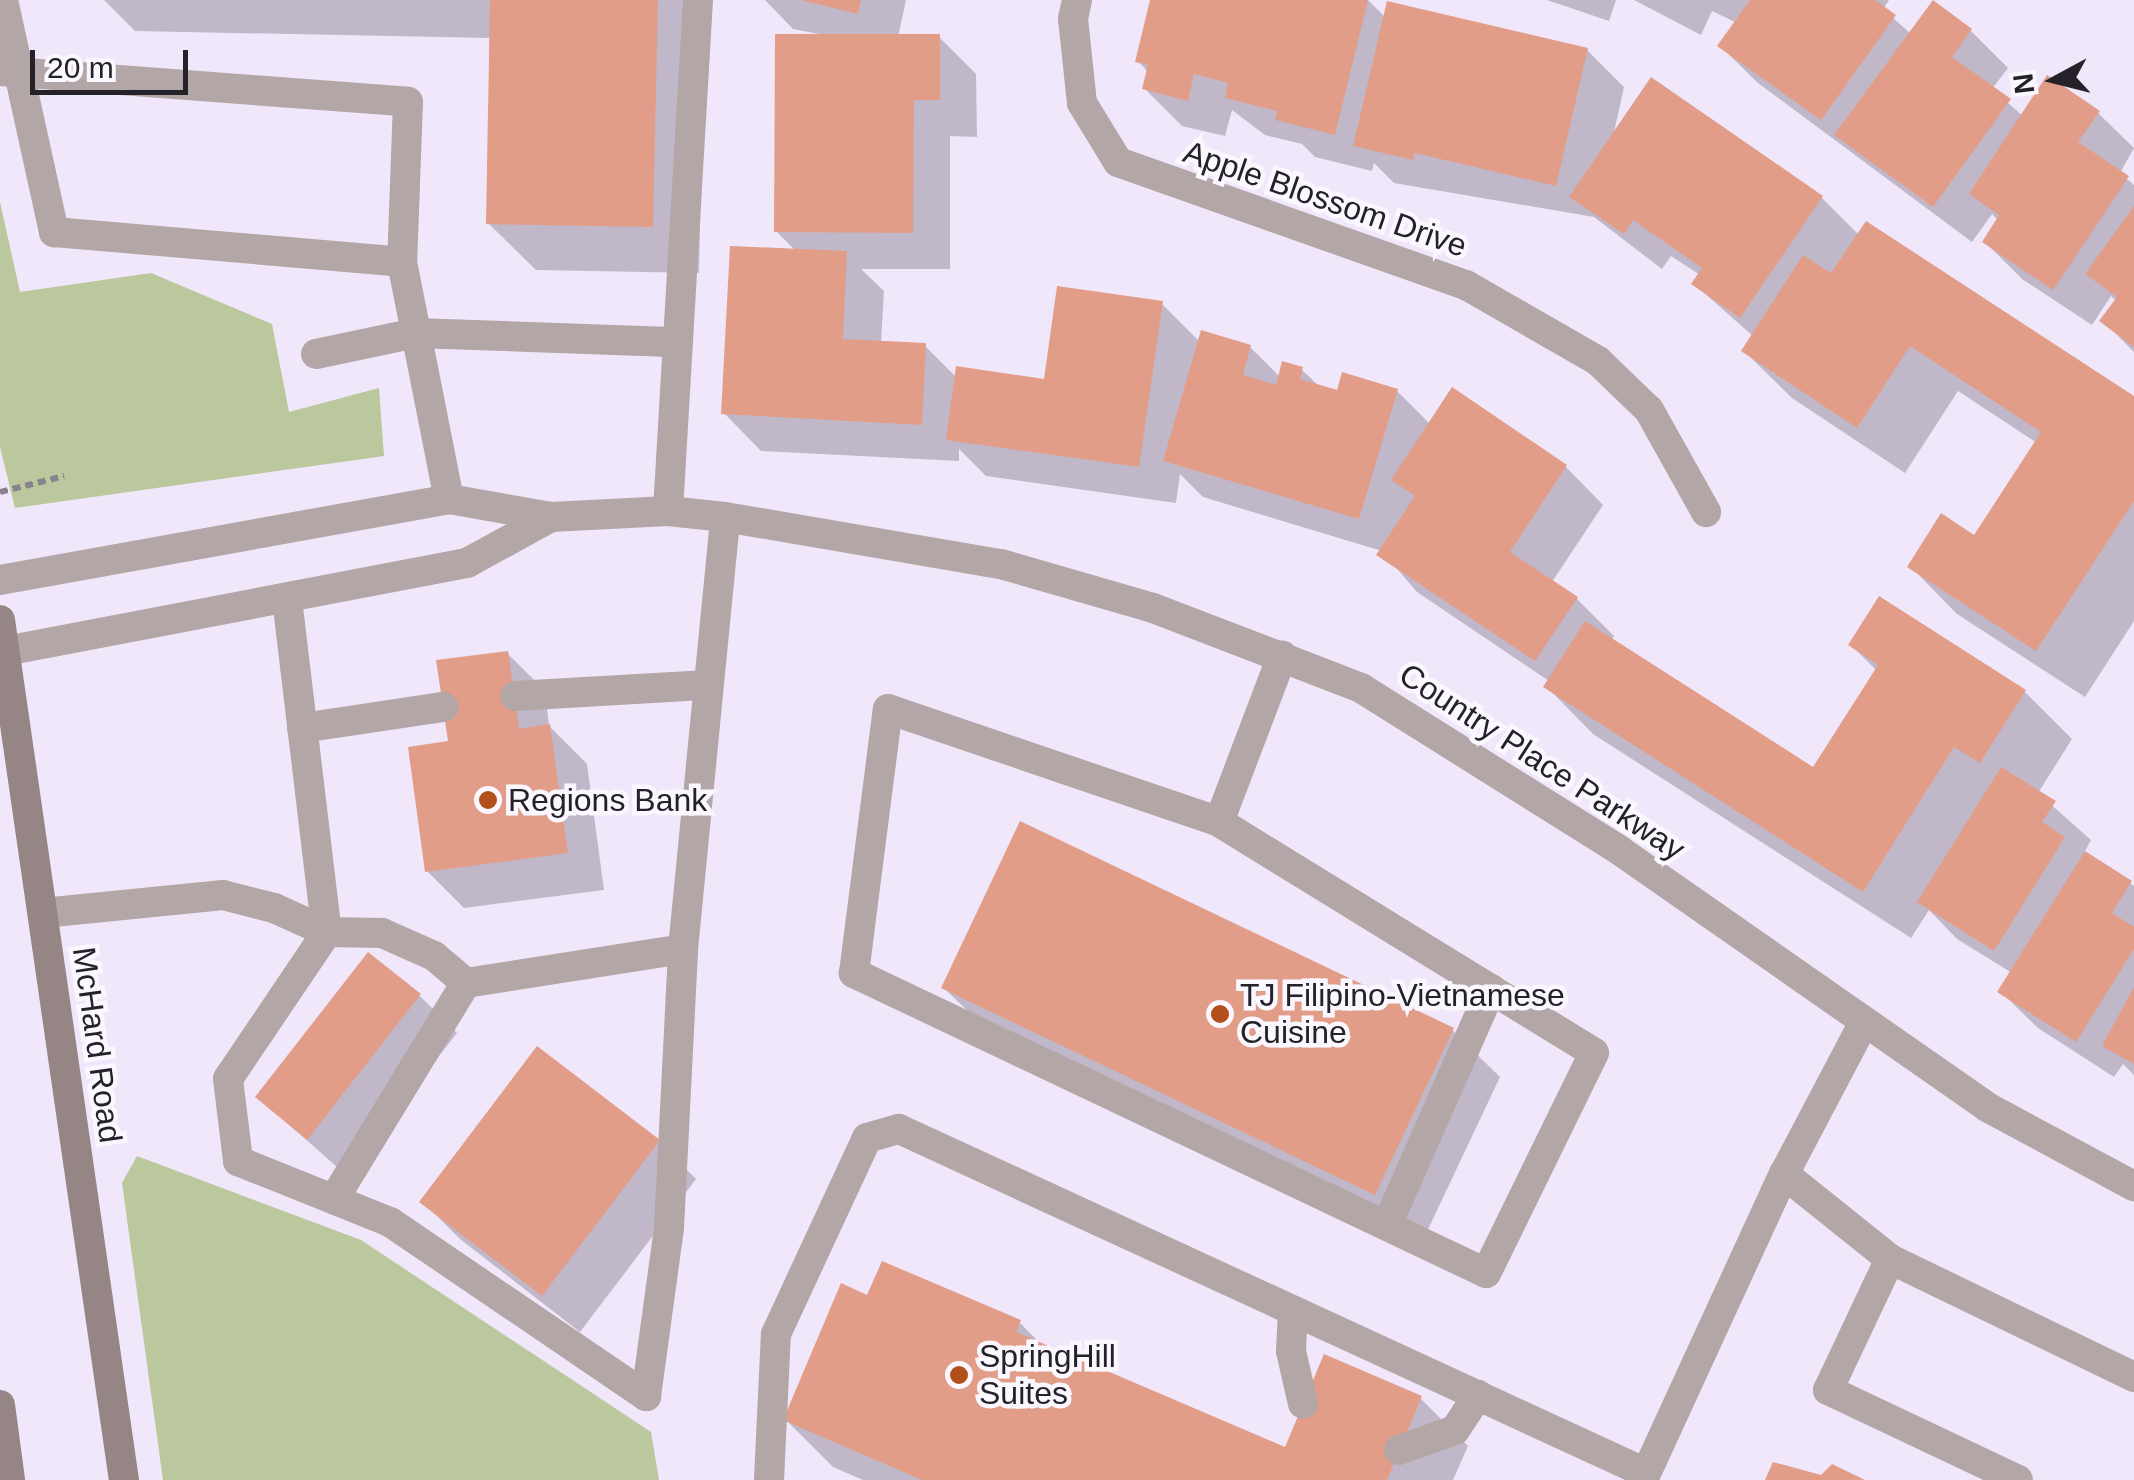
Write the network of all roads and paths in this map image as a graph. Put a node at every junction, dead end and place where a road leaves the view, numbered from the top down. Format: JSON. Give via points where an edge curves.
{"nodes":[{"id":1,"x":3,"y":0,"type":"edge"},
{"id":2,"x":698,"y":0,"type":"edge"},
{"id":3,"x":1077,"y":0,"type":"edge"},
{"id":4,"x":10,"y":72,"type":"edge"},
{"id":5,"x":402,"y":262,"type":"junction"},
{"id":6,"x":416,"y":333,"type":"junction"},
{"id":7,"x":678,"y":342,"type":"junction"},
{"id":8,"x":316,"y":354,"type":"dead end"},
{"id":9,"x":64,"y":476,"type":"dead end"},
{"id":10,"x":0,"y":492,"type":"edge"},
{"id":11,"x":449,"y":499,"type":"junction"},
{"id":12,"x":668,"y":511,"type":"junction"},
{"id":13,"x":1706,"y":512,"type":"dead end"},
{"id":14,"x":725,"y":517,"type":"junction"},
{"id":15,"x":550,"y":518,"type":"junction"},
{"id":16,"x":0,"y":580,"type":"edge"},
{"id":17,"x":286,"y":599,"type":"junction"},
{"id":18,"x":0,"y":620,"type":"edge"},
{"id":19,"x":3,"y":651,"type":"edge"},
{"id":20,"x":1282,"y":656,"type":"junction"},
{"id":21,"x":708,"y":685,"type":"junction"},
{"id":22,"x":514,"y":696,"type":"dead end"},
{"id":23,"x":443,"y":707,"type":"dead end"},
{"id":24,"x":302,"y":728,"type":"junction"},
{"id":25,"x":1218,"y":822,"type":"junction"},
{"id":26,"x":43,"y":913,"type":"junction"},
{"id":27,"x":328,"y":932,"type":"junction"},
{"id":28,"x":682,"y":949,"type":"junction"},
{"id":29,"x":466,"y":983,"type":"junction"},
{"id":30,"x":1491,"y":989,"type":"junction"},
{"id":31,"x":1864,"y":1022,"type":"junction"},
{"id":32,"x":1784,"y":1174,"type":"junction"},
{"id":33,"x":2134,"y":1186,"type":"edge"},
{"id":34,"x":334,"y":1199,"type":"junction"},
{"id":35,"x":1387,"y":1226,"type":"junction"},
{"id":36,"x":1890,"y":1259,"type":"junction"},
{"id":37,"x":1294,"y":1310,"type":"junction"},
{"id":38,"x":2134,"y":1377,"type":"edge"},
{"id":39,"x":1478,"y":1396,"type":"junction"},
{"id":40,"x":1303,"y":1404,"type":"dead end"},
{"id":41,"x":0,"y":1405,"type":"edge"},
{"id":42,"x":1399,"y":1450,"type":"dead end"},
{"id":43,"x":1645,"y":1476,"type":"edge"},
{"id":44,"x":10,"y":1480,"type":"edge"},
{"id":45,"x":124,"y":1480,"type":"edge"},
{"id":46,"x":769,"y":1480,"type":"edge"},
{"id":47,"x":2018,"y":1480,"type":"edge"}],
"edges":[{"from":1,"to":4,"type":"street"},
{"from":2,"to":7,"type":"street"},
{"from":3,"to":13,"type":"street","name":"Apple Blossom Drive","via":[[1072,19],[1082,103],[1118,162],[1466,285],[1598,361],[1649,410]]},
{"from":4,"to":5,"type":"street","via":[[54,232]]},
{"from":4,"to":5,"type":"street","via":[[408,102]]},
{"from":5,"to":6,"type":"street"},
{"from":6,"to":7,"type":"street"},
{"from":6,"to":8,"type":"street"},
{"from":6,"to":11,"type":"street"},
{"from":7,"to":12,"type":"street"},
{"from":9,"to":10,"type":"path"},
{"from":11,"to":15,"type":"street"},
{"from":11,"to":16,"type":"street"},
{"from":12,"to":14,"type":"street","name":"Country Place Parkway"},
{"from":12,"to":15,"type":"street","name":"Country Place Parkway"},
{"from":14,"to":20,"type":"street","name":"Country Place Parkway","via":[[1001,564],[1153,608]]},
{"from":14,"to":21,"type":"street"},
{"from":15,"to":17,"type":"street","via":[[468,563]]},
{"from":17,"to":19,"type":"street"},
{"from":17,"to":24,"type":"street"},
{"from":18,"to":19,"type":"main road","name":"McHard Road"},
{"from":19,"to":26,"type":"main road","name":"McHard Road"},
{"from":20,"to":25,"type":"street"},
{"from":20,"to":31,"type":"street","name":"Country Place Parkway","via":[[1361,688],[1468,750]]},
{"from":21,"to":22,"type":"street"},
{"from":21,"to":28,"type":"street"},
{"from":23,"to":24,"type":"street"},
{"from":24,"to":27,"type":"street"},
{"from":25,"to":30,"type":"street"},
{"from":25,"to":35,"type":"street","via":[[888,710],[854,973]]},
{"from":26,"to":27,"type":"street","via":[[223,896],[274,908]]},
{"from":26,"to":45,"type":"main road","name":"McHard Road"},
{"from":27,"to":29,"type":"street","via":[[382,934],[434,956]]},
{"from":27,"to":34,"type":"street","via":[[228,1079],[238,1161]]},
{"from":28,"to":29,"type":"street"},
{"from":28,"to":34,"type":"street","via":[[668,1228],[646,1396],[390,1222]]},
{"from":29,"to":34,"type":"street"},
{"from":30,"to":35,"type":"street"},
{"from":30,"to":35,"type":"street","via":[[1594,1052],[1486,1273]]},
{"from":31,"to":32,"type":"street"},
{"from":31,"to":33,"type":"street","name":"Country Place Parkway","via":[[1987,1107]]},
{"from":32,"to":36,"type":"street"},
{"from":32,"to":43,"type":"street"},
{"from":36,"to":38,"type":"street"},
{"from":36,"to":47,"type":"street","via":[[1828,1390]]},
{"from":37,"to":39,"type":"street"},
{"from":37,"to":40,"type":"street","via":[[1292,1351]]},
{"from":37,"to":46,"type":"street","via":[[899,1129],[882,1129],[866,1138],[776,1334]]},
{"from":39,"to":42,"type":"street","via":[[1455,1430]]},
{"from":39,"to":43,"type":"street"},
{"from":41,"to":44,"type":"main road"}]}
